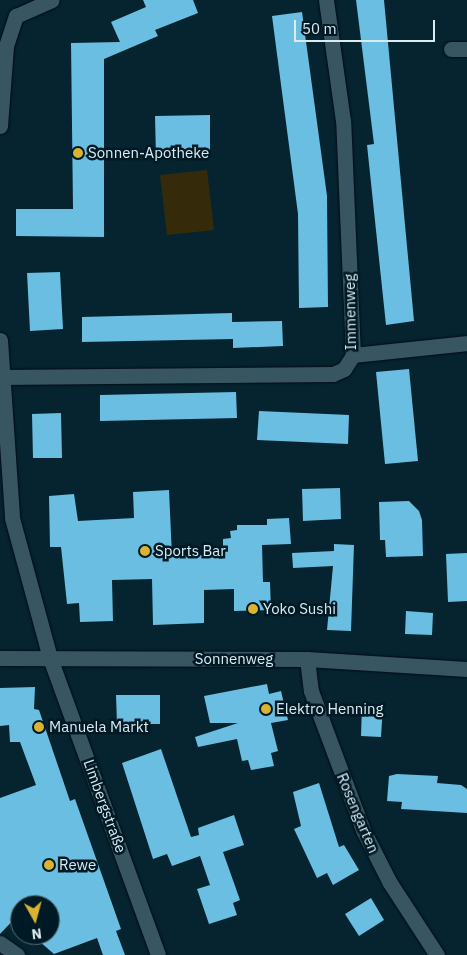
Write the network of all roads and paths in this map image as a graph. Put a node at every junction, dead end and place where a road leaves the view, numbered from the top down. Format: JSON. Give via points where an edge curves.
{"nodes":[{"id":1,"x":52,"y":0,"type":"edge"},
{"id":2,"x":326,"y":0,"type":"edge"},
{"id":3,"x":467,"y":49,"type":"edge"},
{"id":4,"x":451,"y":50,"type":"dead end"},
{"id":5,"x":0,"y":126,"type":"edge"},
{"id":6,"x":0,"y":340,"type":"edge"},
{"id":7,"x":467,"y":344,"type":"edge"},
{"id":8,"x":353,"y":355,"type":"junction"},
{"id":9,"x":0,"y":377,"type":"edge"},
{"id":10,"x":0,"y":658,"type":"edge"},
{"id":11,"x":50,"y":658,"type":"junction"},
{"id":12,"x":307,"y":659,"type":"junction"},
{"id":13,"x":467,"y":669,"type":"edge"},
{"id":14,"x":0,"y":943,"type":"edge"},
{"id":15,"x":17,"y":955,"type":"edge"},
{"id":16,"x":158,"y":955,"type":"edge"},
{"id":17,"x":437,"y":955,"type":"edge"}],
"edges":[{"from":1,"to":5,"type":"street","via":[[16,16],[6,46]]},
{"from":2,"to":8,"type":"street","name":"Immenweg","via":[[343,121]]},
{"from":3,"to":4,"type":"street"},
{"from":6,"to":9,"type":"street","name":"Limbergstraße"},
{"from":7,"to":8,"type":"street"},
{"from":8,"to":9,"type":"street","name":"Immenweg","via":[[344,369],[333,374]]},
{"from":9,"to":11,"type":"street","name":"Limbergstraße","via":[[12,518]]},
{"from":10,"to":11,"type":"street","name":"Sonnenweg"},
{"from":11,"to":12,"type":"street","name":"Sonnenweg"},
{"from":11,"to":16,"type":"street","name":"Limbergstraße"},
{"from":12,"to":13,"type":"street","name":"Sonnenweg"},
{"from":12,"to":17,"type":"street","name":"Rosengarten","via":[[311,691],[363,830],[390,883]]},
{"from":14,"to":15,"type":"street"}]}
